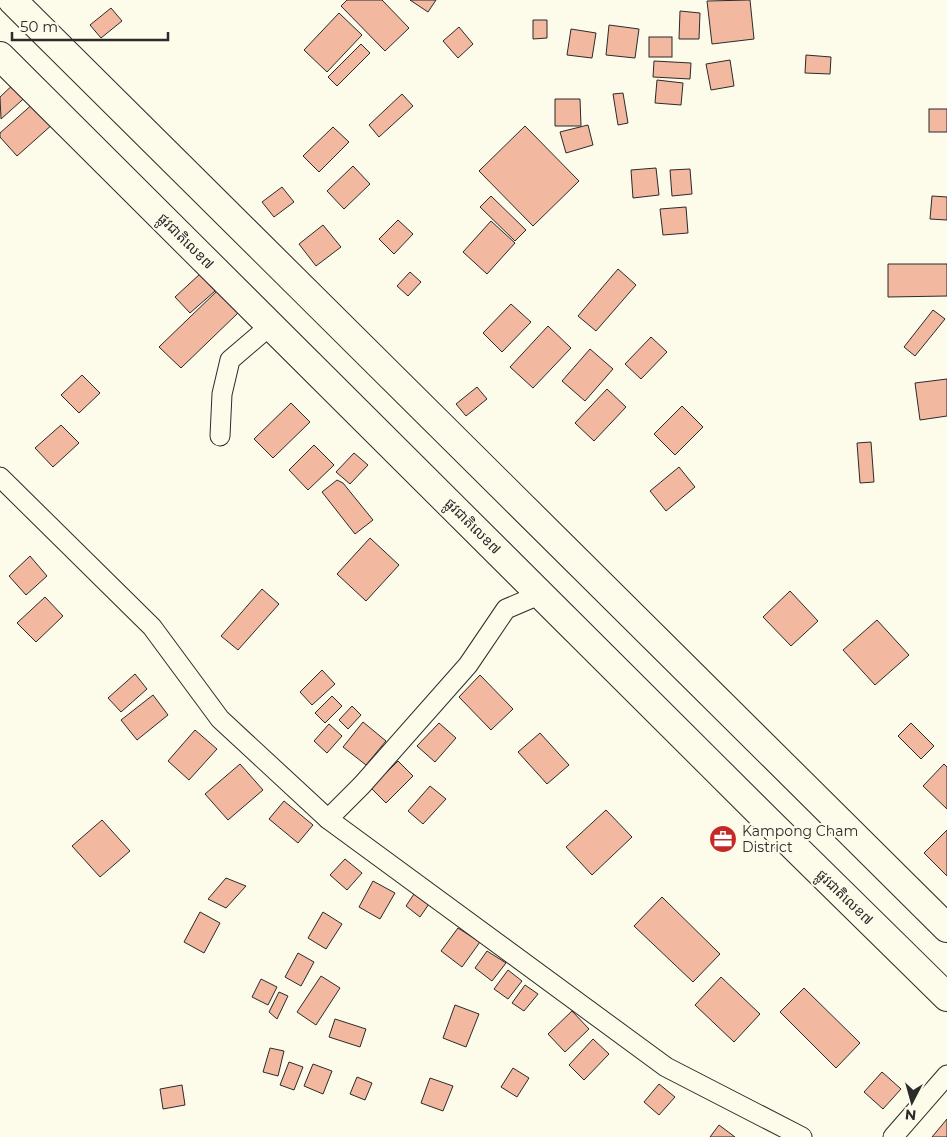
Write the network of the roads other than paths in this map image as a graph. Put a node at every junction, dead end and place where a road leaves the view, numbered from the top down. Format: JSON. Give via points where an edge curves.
{"nodes":[{"id":1,"x":12,"y":0,"type":"edge"},
{"id":2,"x":0,"y":56,"type":"edge"},
{"id":3,"x":271,"y":325,"type":"junction"},
{"id":4,"x":220,"y":436,"type":"dead end"},
{"id":5,"x":0,"y":477,"type":"edge"},
{"id":6,"x":541,"y":594,"type":"junction"},
{"id":7,"x":328,"y":819,"type":"junction"},
{"id":8,"x":947,"y":928,"type":"edge"},
{"id":9,"x":947,"y":997,"type":"edge"},
{"id":10,"x":947,"y":1075,"type":"edge"},
{"id":11,"x":802,"y":1137,"type":"edge"},
{"id":12,"x":893,"y":1137,"type":"edge"}],
"edges":[{"from":1,"to":8,"type":"highway"},
{"from":2,"to":3,"type":"highway","name":"ផ្លូវជាតិលេខ៧"},
{"from":3,"to":4,"type":"street","via":[[230,360],[222,394]]},
{"from":3,"to":6,"type":"highway","name":"ផ្លូវជាតិលេខ៧"},
{"from":5,"to":7,"type":"street","via":[[152,627],[220,719]]},
{"from":6,"to":7,"type":"street","via":[[506,608],[468,665]]},
{"from":6,"to":9,"type":"highway","name":"ផ្លូវជាតិលេខ៧"},
{"from":7,"to":11,"type":"street","via":[[666,1067]]},
{"from":10,"to":12,"type":"street"}]}
